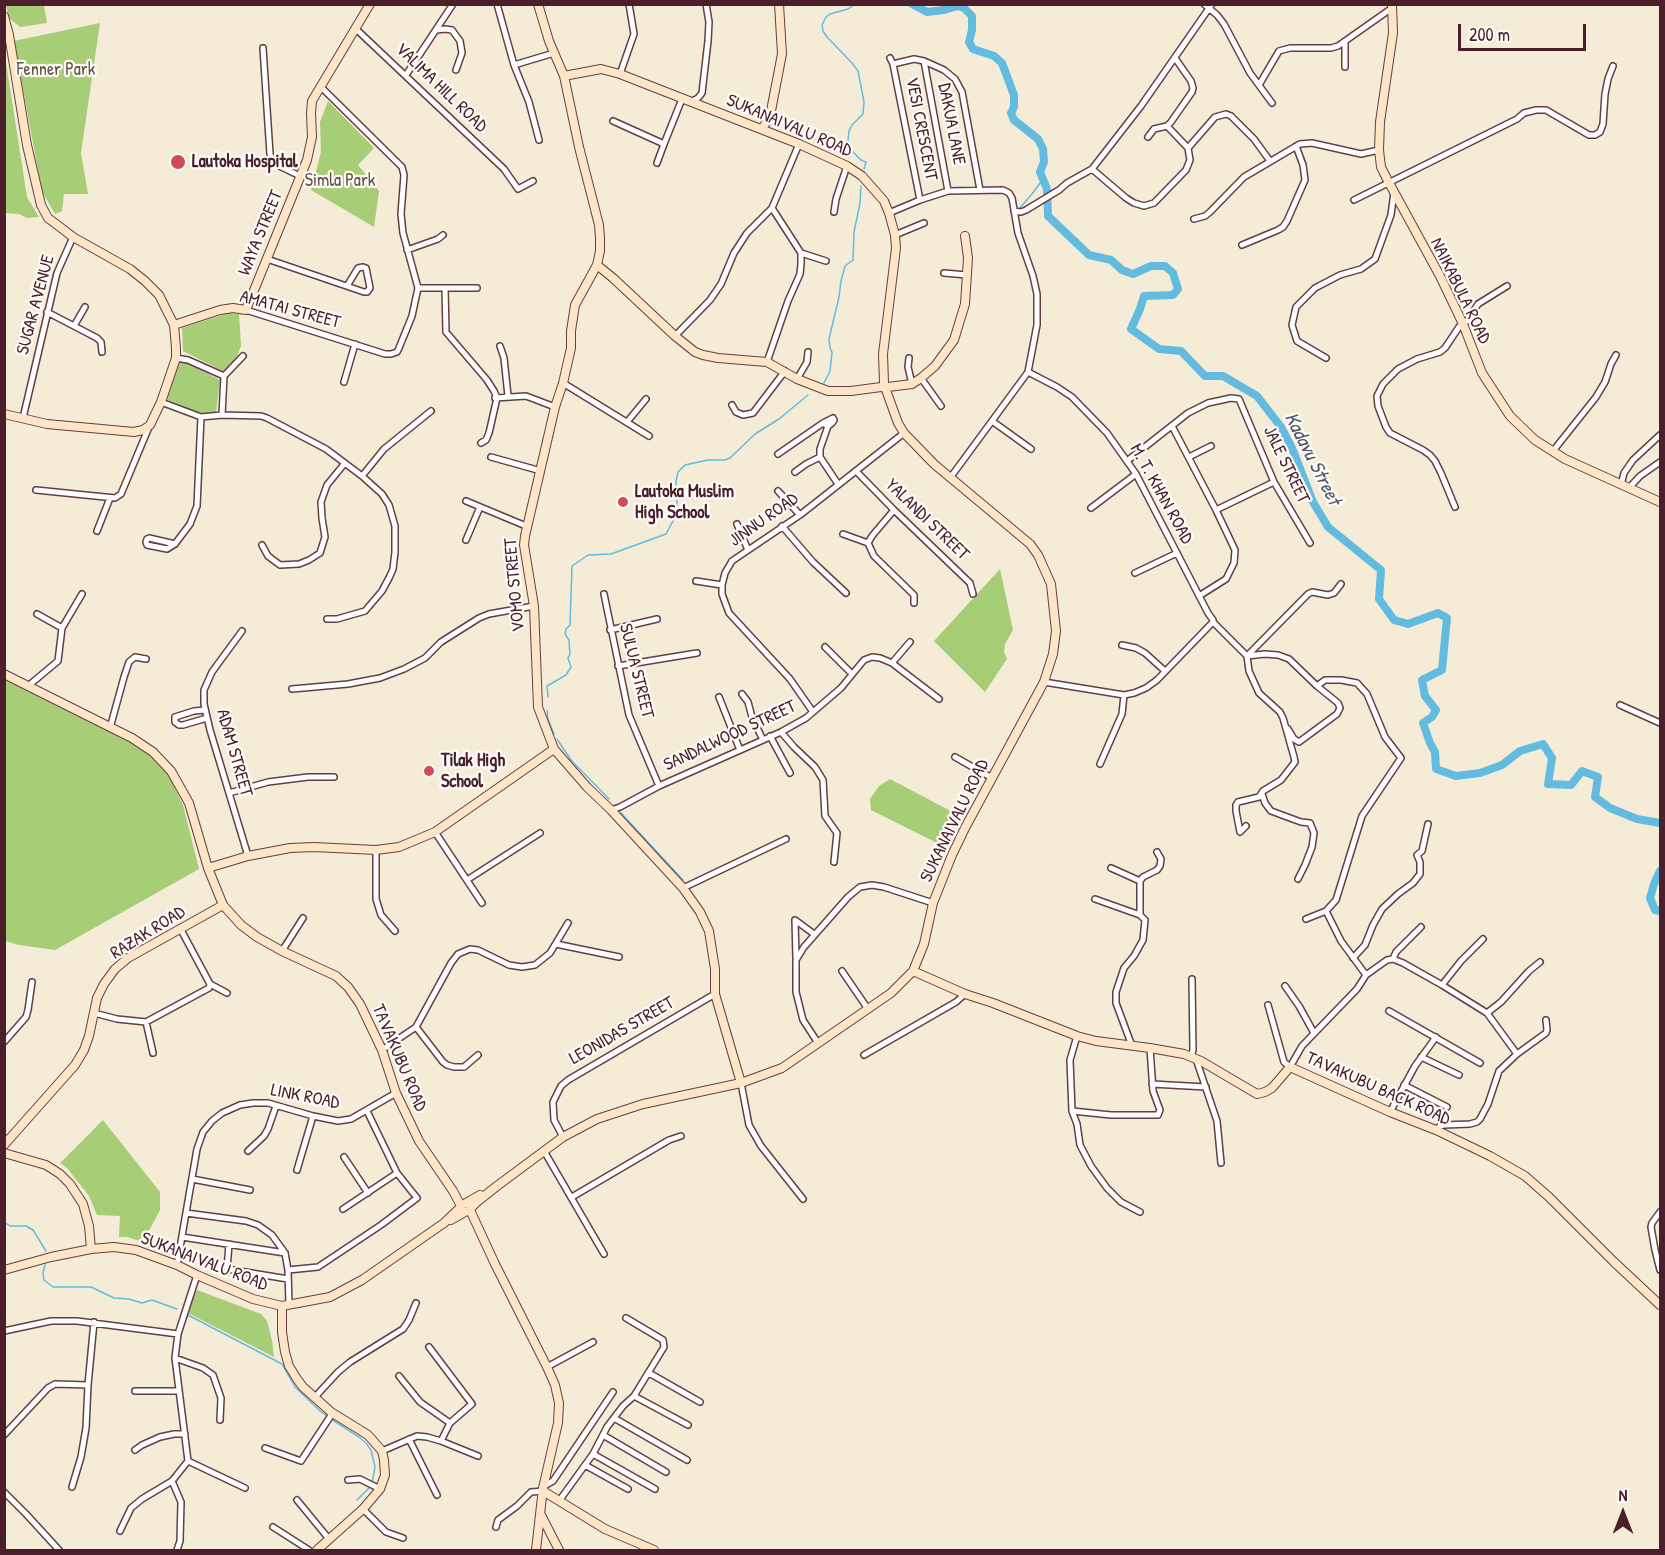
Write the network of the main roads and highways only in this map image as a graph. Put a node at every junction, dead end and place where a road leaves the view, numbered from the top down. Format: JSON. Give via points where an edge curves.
{"nodes":[{"id":1,"x":370,"y":4,"type":"edge"},
{"id":2,"x":538,"y":4,"type":"edge"},
{"id":3,"x":779,"y":4,"type":"edge"},
{"id":4,"x":1392,"y":6,"type":"edge"},
{"id":5,"x":4,"y":16,"type":"edge"},
{"id":6,"x":564,"y":76,"type":"junction"},
{"id":7,"x":762,"y":129,"type":"junction"},
{"id":8,"x":965,"y":236,"type":"dead end"},
{"id":9,"x":597,"y":265,"type":"junction"},
{"id":10,"x":246,"y":310,"type":"joint"},
{"id":11,"x":174,"y":325,"type":"junction"},
{"id":12,"x":885,"y":387,"type":"junction"},
{"id":13,"x":4,"y":414,"type":"edge"},
{"id":14,"x":1660,"y":502,"type":"edge"},
{"id":15,"x":4,"y":674,"type":"edge"},
{"id":16,"x":555,"y":749,"type":"junction"},
{"id":17,"x":208,"y":868,"type":"junction"},
{"id":18,"x":223,"y":905,"type":"junction"},
{"id":19,"x":913,"y":971,"type":"junction"},
{"id":20,"x":741,"y":1083,"type":"junction"},
{"id":21,"x":4,"y":1145,"type":"edge"},
{"id":22,"x":4,"y":1153,"type":"edge"},
{"id":23,"x":465,"y":1208,"type":"junction"},
{"id":24,"x":91,"y":1249,"type":"junction"},
{"id":25,"x":4,"y":1270,"type":"edge"},
{"id":26,"x":1660,"y":1305,"type":"edge"},
{"id":27,"x":285,"y":1306,"type":"junction"},
{"id":28,"x":543,"y":1488,"type":"junction"},
{"id":29,"x":541,"y":1513,"type":"junction"},
{"id":30,"x":317,"y":1551,"type":"edge"},
{"id":31,"x":536,"y":1551,"type":"edge"},
{"id":32,"x":559,"y":1551,"type":"edge"},
{"id":33,"x":654,"y":1551,"type":"edge"}],
"edges":[{"from":1,"to":10,"type":"main road","name":"WAYA STREET","via":[[312,101],[312,137],[307,160]]},
{"from":2,"to":6,"type":"main road","name":"VOMO STREET"},
{"from":3,"to":7,"type":"main road","via":[[782,54],[770,116]]},
{"from":4,"to":14,"type":"main road","name":"NAIKABULA ROAD","via":[[1393,33],[1380,122],[1382,167],[1440,276],[1482,373],[1510,416],[1535,440],[1565,459]]},
{"from":5,"to":11,"type":"main road","via":[[38,196],[48,218],[145,281],[159,295]]},
{"from":6,"to":7,"type":"main road","name":"SUKANAIVALU ROAD","via":[[601,69],[620,74]]},
{"from":6,"to":9,"type":"main road","name":"VOMO STREET","via":[[599,225]]},
{"from":7,"to":12,"type":"main road","name":"SUKANAIVALU ROAD","via":[[847,166],[884,201],[896,248],[883,354]]},
{"from":8,"to":12,"type":"main road","via":[[965,304],[954,340],[921,378],[912,384]]},
{"from":9,"to":12,"type":"main road","via":[[688,348],[703,355],[767,362],[828,391]]},
{"from":9,"to":16,"type":"main road","name":"VOMO STREET","via":[[575,305],[572,348],[524,545],[534,606],[538,707]]},
{"from":10,"to":11,"type":"main road","name":"AMATAI STREET","via":[[220,310]]},
{"from":11,"to":13,"type":"main road","via":[[176,358],[150,425],[134,432],[47,424]]},
{"from":12,"to":19,"type":"main road","name":"SUKANAIVALU ROAD","via":[[904,434],[1026,540],[1038,555],[1051,584],[1056,631],[1044,682],[952,855]]},
{"from":15,"to":17,"type":"main road","name":"TAVAKUBU ROAD","via":[[153,752],[171,771],[189,803]]},
{"from":16,"to":17,"type":"main road","via":[[435,832],[399,847],[290,848]]},
{"from":16,"to":20,"type":"main road","name":"VOMO STREET","via":[[683,888],[700,912],[709,931],[715,994]]},
{"from":17,"to":18,"type":"main road","name":"TAVAKUBU ROAD"},
{"from":18,"to":21,"type":"main road","name":"RAZAK ROAD","via":[[115,969],[97,998],[84,1050],[75,1065]]},
{"from":18,"to":23,"type":"main road","name":"TAVAKUBU ROAD","via":[[257,937],[336,976],[348,987],[382,1050],[396,1093],[419,1141]]},
{"from":19,"to":20,"type":"main road","name":"SUKANAIVALU ROAD","via":[[891,993],[782,1068]]},
{"from":19,"to":26,"type":"main road","name":"TAVAKUBU BACK ROAD","via":[[1077,1036],[1194,1058],[1257,1094],[1272,1088],[1290,1067],[1436,1130],[1525,1176]]},
{"from":20,"to":23,"type":"main road","name":"SUKANAIVALU ROAD","via":[[627,1108],[597,1119],[563,1137]]},
{"from":22,"to":24,"type":"main road","via":[[46,1165],[70,1184],[83,1204]]},
{"from":23,"to":27,"type":"main road","name":"SUKANAIVALU ROAD","via":[[330,1298]]},
{"from":23,"to":28,"type":"main road","name":"TAVAKUBU ROAD","via":[[555,1385],[560,1410]]},
{"from":24,"to":25,"type":"main road","name":"SUKANAIVALU ROAD"},
{"from":24,"to":27,"type":"main road","name":"SUKANAIVALU ROAD","via":[[136,1250],[253,1299]]},
{"from":27,"to":30,"type":"main road","via":[[285,1352],[303,1387],[330,1416],[368,1435],[382,1451],[385,1475],[380,1490]]},
{"from":28,"to":29,"type":"main road","name":"TAVAKUBU ROAD"},
{"from":28,"to":33,"type":"main road","via":[[604,1529]]},
{"from":29,"to":31,"type":"main road","name":"TAVAKUBU ROAD"},
{"from":29,"to":32,"type":"main road"}]}
